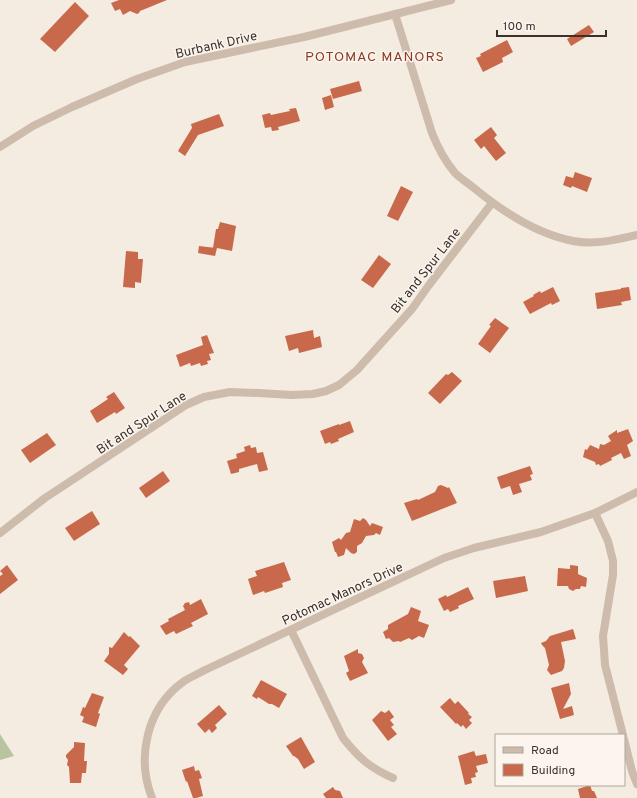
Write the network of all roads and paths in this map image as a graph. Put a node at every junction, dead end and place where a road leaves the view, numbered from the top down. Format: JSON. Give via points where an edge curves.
{"nodes":[{"id":1,"x":451,"y":0,"type":"edge"},
{"id":2,"x":395,"y":14,"type":"junction"},
{"id":3,"x":0,"y":147,"type":"edge"},
{"id":4,"x":492,"y":203,"type":"junction"},
{"id":5,"x":637,"y":234,"type":"edge"},
{"id":6,"x":637,"y":492,"type":"edge"},
{"id":7,"x":595,"y":513,"type":"junction"},
{"id":8,"x":0,"y":533,"type":"edge"},
{"id":9,"x":291,"y":630,"type":"junction"},
{"id":10,"x":623,"y":734,"type":"edge"},
{"id":11,"x":625,"y":743,"type":"edge"},
{"id":12,"x":393,"y":778,"type":"dead end"},
{"id":13,"x":637,"y":784,"type":"edge"},
{"id":14,"x":152,"y":798,"type":"edge"}],
"edges":[{"from":1,"to":2,"type":"street","name":"Burbank Drive"},
{"from":2,"to":3,"type":"street","name":"Burbank Drive","via":[[304,37],[182,63],[72,107],[33,126]]},
{"from":2,"to":4,"type":"street","via":[[439,151],[456,174]]},
{"from":4,"to":5,"type":"street","via":[[529,226],[549,235],[575,241],[598,242]]},
{"from":4,"to":8,"type":"street","name":"Bit and Spur Lane","via":[[412,309],[357,370],[339,385],[314,394],[286,396],[230,392],[204,397],[186,405],[45,498]]},
{"from":6,"to":7,"type":"street","name":"Potomac Manors Drive"},
{"from":7,"to":9,"type":"street","name":"Potomac Manors Drive","via":[[541,532],[444,558]]},
{"from":7,"to":10,"type":"street","via":[[608,540],[613,561],[603,636],[605,665]]},
{"from":9,"to":12,"type":"street","via":[[343,738],[365,762]]},
{"from":9,"to":14,"type":"street","name":"Potomac Manors Drive","via":[[184,681],[169,695],[153,719],[144,749],[144,769]]},
{"from":11,"to":13,"type":"street"}]}
